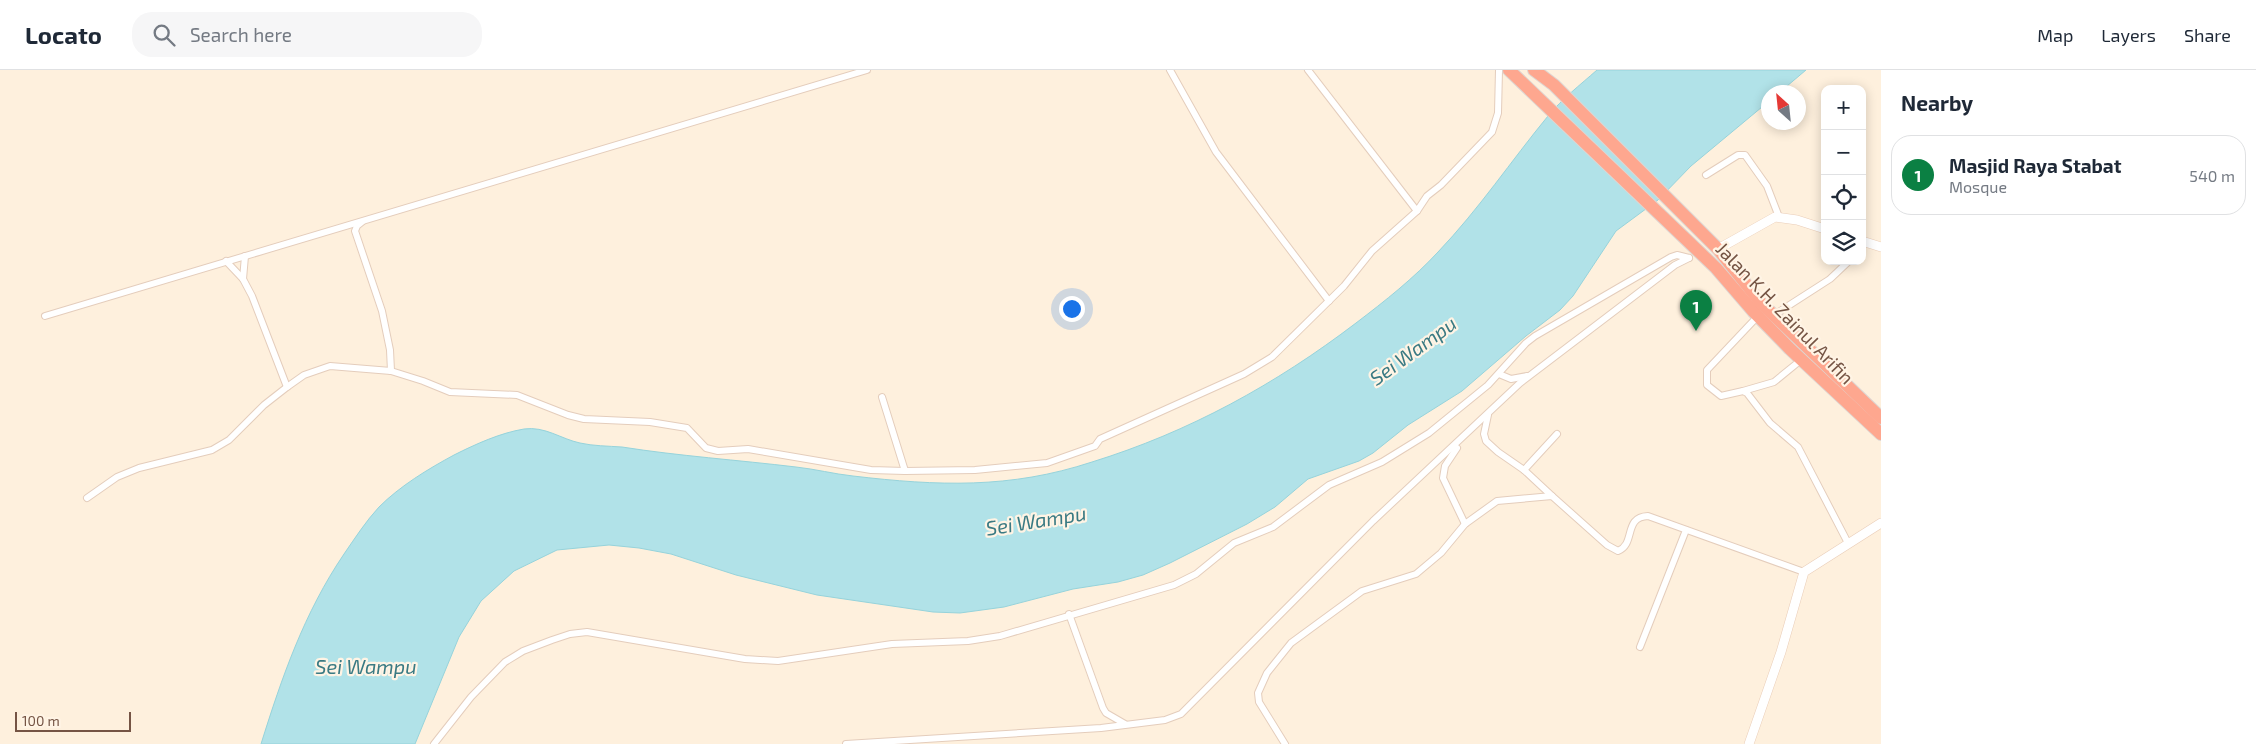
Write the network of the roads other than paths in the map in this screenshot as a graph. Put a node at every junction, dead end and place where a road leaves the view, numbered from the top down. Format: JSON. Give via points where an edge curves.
{"nodes":[{"id":1,"x":867,"y":70,"type":"edge"},
{"id":2,"x":1170,"y":70,"type":"edge"},
{"id":3,"x":1308,"y":70,"type":"edge"},
{"id":4,"x":1500,"y":70,"type":"edge"},
{"id":5,"x":1509,"y":70,"type":"edge"},
{"id":6,"x":1536,"y":70,"type":"edge"},
{"id":7,"x":1706,"y":175,"type":"dead end"},
{"id":8,"x":1417,"y":210,"type":"junction"},
{"id":9,"x":1779,"y":217,"type":"junction"},
{"id":10,"x":365,"y":219,"type":"junction"},
{"id":11,"x":1821,"y":228,"type":"edge"},
{"id":12,"x":1866,"y":243,"type":"edge"},
{"id":13,"x":1881,"y":247,"type":"edge"},
{"id":14,"x":1718,"y":249,"type":"junction"},
{"id":15,"x":1694,"y":255,"type":"junction"},
{"id":16,"x":245,"y":256,"type":"junction"},
{"id":17,"x":226,"y":261,"type":"junction"},
{"id":18,"x":1845,"y":265,"type":"edge"},
{"id":19,"x":243,"y":279,"type":"junction"},
{"id":20,"x":1329,"y":301,"type":"junction"},
{"id":21,"x":46,"y":316,"type":"dead end"},
{"id":22,"x":1766,"y":318,"type":"junction"},
{"id":23,"x":1801,"y":360,"type":"junction"},
{"id":24,"x":391,"y":371,"type":"junction"},
{"id":25,"x":1535,"y":372,"type":"junction"},
{"id":26,"x":1499,"y":374,"type":"junction"},
{"id":27,"x":287,"y":387,"type":"junction"},
{"id":28,"x":1743,"y":391,"type":"junction"},
{"id":29,"x":882,"y":397,"type":"dead end"},
{"id":30,"x":1488,"y":414,"type":"junction"},
{"id":31,"x":1881,"y":418,"type":"edge"},
{"id":32,"x":1557,"y":434,"type":"dead end"},
{"id":33,"x":1881,"y":434,"type":"edge"},
{"id":34,"x":1463,"y":439,"type":"junction"},
{"id":35,"x":1524,"y":470,"type":"junction"},
{"id":36,"x":905,"y":471,"type":"junction"},
{"id":37,"x":1552,"y":496,"type":"junction"},
{"id":38,"x":87,"y":498,"type":"dead end"},
{"id":39,"x":1881,"y":523,"type":"edge"},
{"id":40,"x":1465,"y":524,"type":"junction"},
{"id":41,"x":1686,"y":530,"type":"junction"},
{"id":42,"x":1848,"y":544,"type":"junction"},
{"id":43,"x":1804,"y":572,"type":"junction"},
{"id":44,"x":1069,"y":614,"type":"junction"},
{"id":45,"x":1640,"y":648,"type":"dead end"},
{"id":46,"x":1126,"y":725,"type":"junction"},
{"id":47,"x":434,"y":744,"type":"edge"},
{"id":48,"x":846,"y":744,"type":"edge"},
{"id":49,"x":1285,"y":744,"type":"edge"},
{"id":50,"x":1750,"y":744,"type":"edge"}],
"edges":[{"from":1,"to":10,"type":"street"},
{"from":2,"to":20,"type":"street","via":[[1216,152]]},
{"from":3,"to":8,"type":"street"},
{"from":4,"to":8,"type":"street","via":[[1498,113],[1492,132]]},
{"from":5,"to":15,"type":"highway","name":"Jalan K.H. Zainul Arifin","via":[[1686,238]]},
{"from":6,"to":14,"type":"highway","name":"Jalan K.H. Zainul Arifin"},
{"from":7,"to":9,"type":"street","via":[[1745,154],[1767,186]]},
{"from":8,"to":20,"type":"street","via":[[1372,252]]},
{"from":9,"to":11,"type":"street"},
{"from":9,"to":14,"type":"street"},
{"from":10,"to":16,"type":"street"},
{"from":10,"to":24,"type":"street","via":[[355,231],[382,312]]},
{"from":12,"to":13,"type":"street"},
{"from":14,"to":22,"type":"highway","name":"Jalan K.H. Zainul Arifin"},
{"from":15,"to":22,"type":"highway","name":"Jalan K.H. Zainul Arifin","via":[[1716,268]]},
{"from":15,"to":25,"type":"street","via":[[1675,265]]},
{"from":15,"to":26,"type":"street","via":[[1671,257],[1536,336]]},
{"from":16,"to":17,"type":"street"},
{"from":16,"to":19,"type":"street"},
{"from":17,"to":19,"type":"street"},
{"from":17,"to":21,"type":"street"},
{"from":18,"to":22,"type":"street","via":[[1830,279]]},
{"from":19,"to":27,"type":"street"},
{"from":20,"to":36,"type":"street","via":[[1272,357],[1244,374],[1100,439],[1095,446],[1047,463],[975,470]]},
{"from":22,"to":23,"type":"highway","name":"Jalan K.H. Zainul Arifin"},
{"from":22,"to":28,"type":"street","via":[[1707,370],[1708,385],[1722,396]]},
{"from":22,"to":31,"type":"highway","name":"Jalan K.H. Zainul Arifin"},
{"from":23,"to":28,"type":"street","via":[[1774,382]]},
{"from":23,"to":33,"type":"highway","name":"Jalan K.H. Zainul Arifin"},
{"from":24,"to":27,"type":"street","via":[[330,366],[304,375]]},
{"from":24,"to":36,"type":"street","via":[[450,392],[517,395],[584,419],[650,422],[687,428],[706,448],[718,451],[748,449],[871,470]]},
{"from":25,"to":26,"type":"street","via":[[1511,379]]},
{"from":25,"to":30,"type":"street"},
{"from":26,"to":44,"type":"street","via":[[1429,433],[1382,462],[1328,485],[1273,528],[1234,543],[1196,574],[1129,600]]},
{"from":27,"to":38,"type":"street","via":[[212,450],[139,468],[108,482]]},
{"from":28,"to":42,"type":"street","via":[[1770,423],[1798,447]]},
{"from":29,"to":36,"type":"street"},
{"from":30,"to":34,"type":"street"},
{"from":30,"to":35,"type":"street","via":[[1484,434],[1486,441]]},
{"from":32,"to":35,"type":"street"},
{"from":34,"to":40,"type":"street","via":[[1445,466],[1443,478]]},
{"from":34,"to":46,"type":"street","via":[[1360,534],[1186,710],[1165,720]]},
{"from":35,"to":37,"type":"street"},
{"from":37,"to":40,"type":"street","via":[[1503,500]]},
{"from":37,"to":41,"type":"street","via":[[1618,551],[1623,548],[1633,523],[1639,517],[1648,516]]},
{"from":39,"to":42,"type":"street"},
{"from":40,"to":49,"type":"street","via":[[1424,568],[1408,578],[1362,591],[1288,646],[1267,673],[1258,693],[1259,702]]},
{"from":41,"to":43,"type":"street"},
{"from":41,"to":45,"type":"street"},
{"from":42,"to":43,"type":"street"},
{"from":43,"to":50,"type":"street"},
{"from":44,"to":46,"type":"street","via":[[1102,708]]},
{"from":44,"to":47,"type":"street","via":[[1000,636],[968,641],[892,644],[778,660],[745,659],[587,632],[570,634],[523,651],[505,662],[471,697]]},
{"from":46,"to":48,"type":"street"}]}
